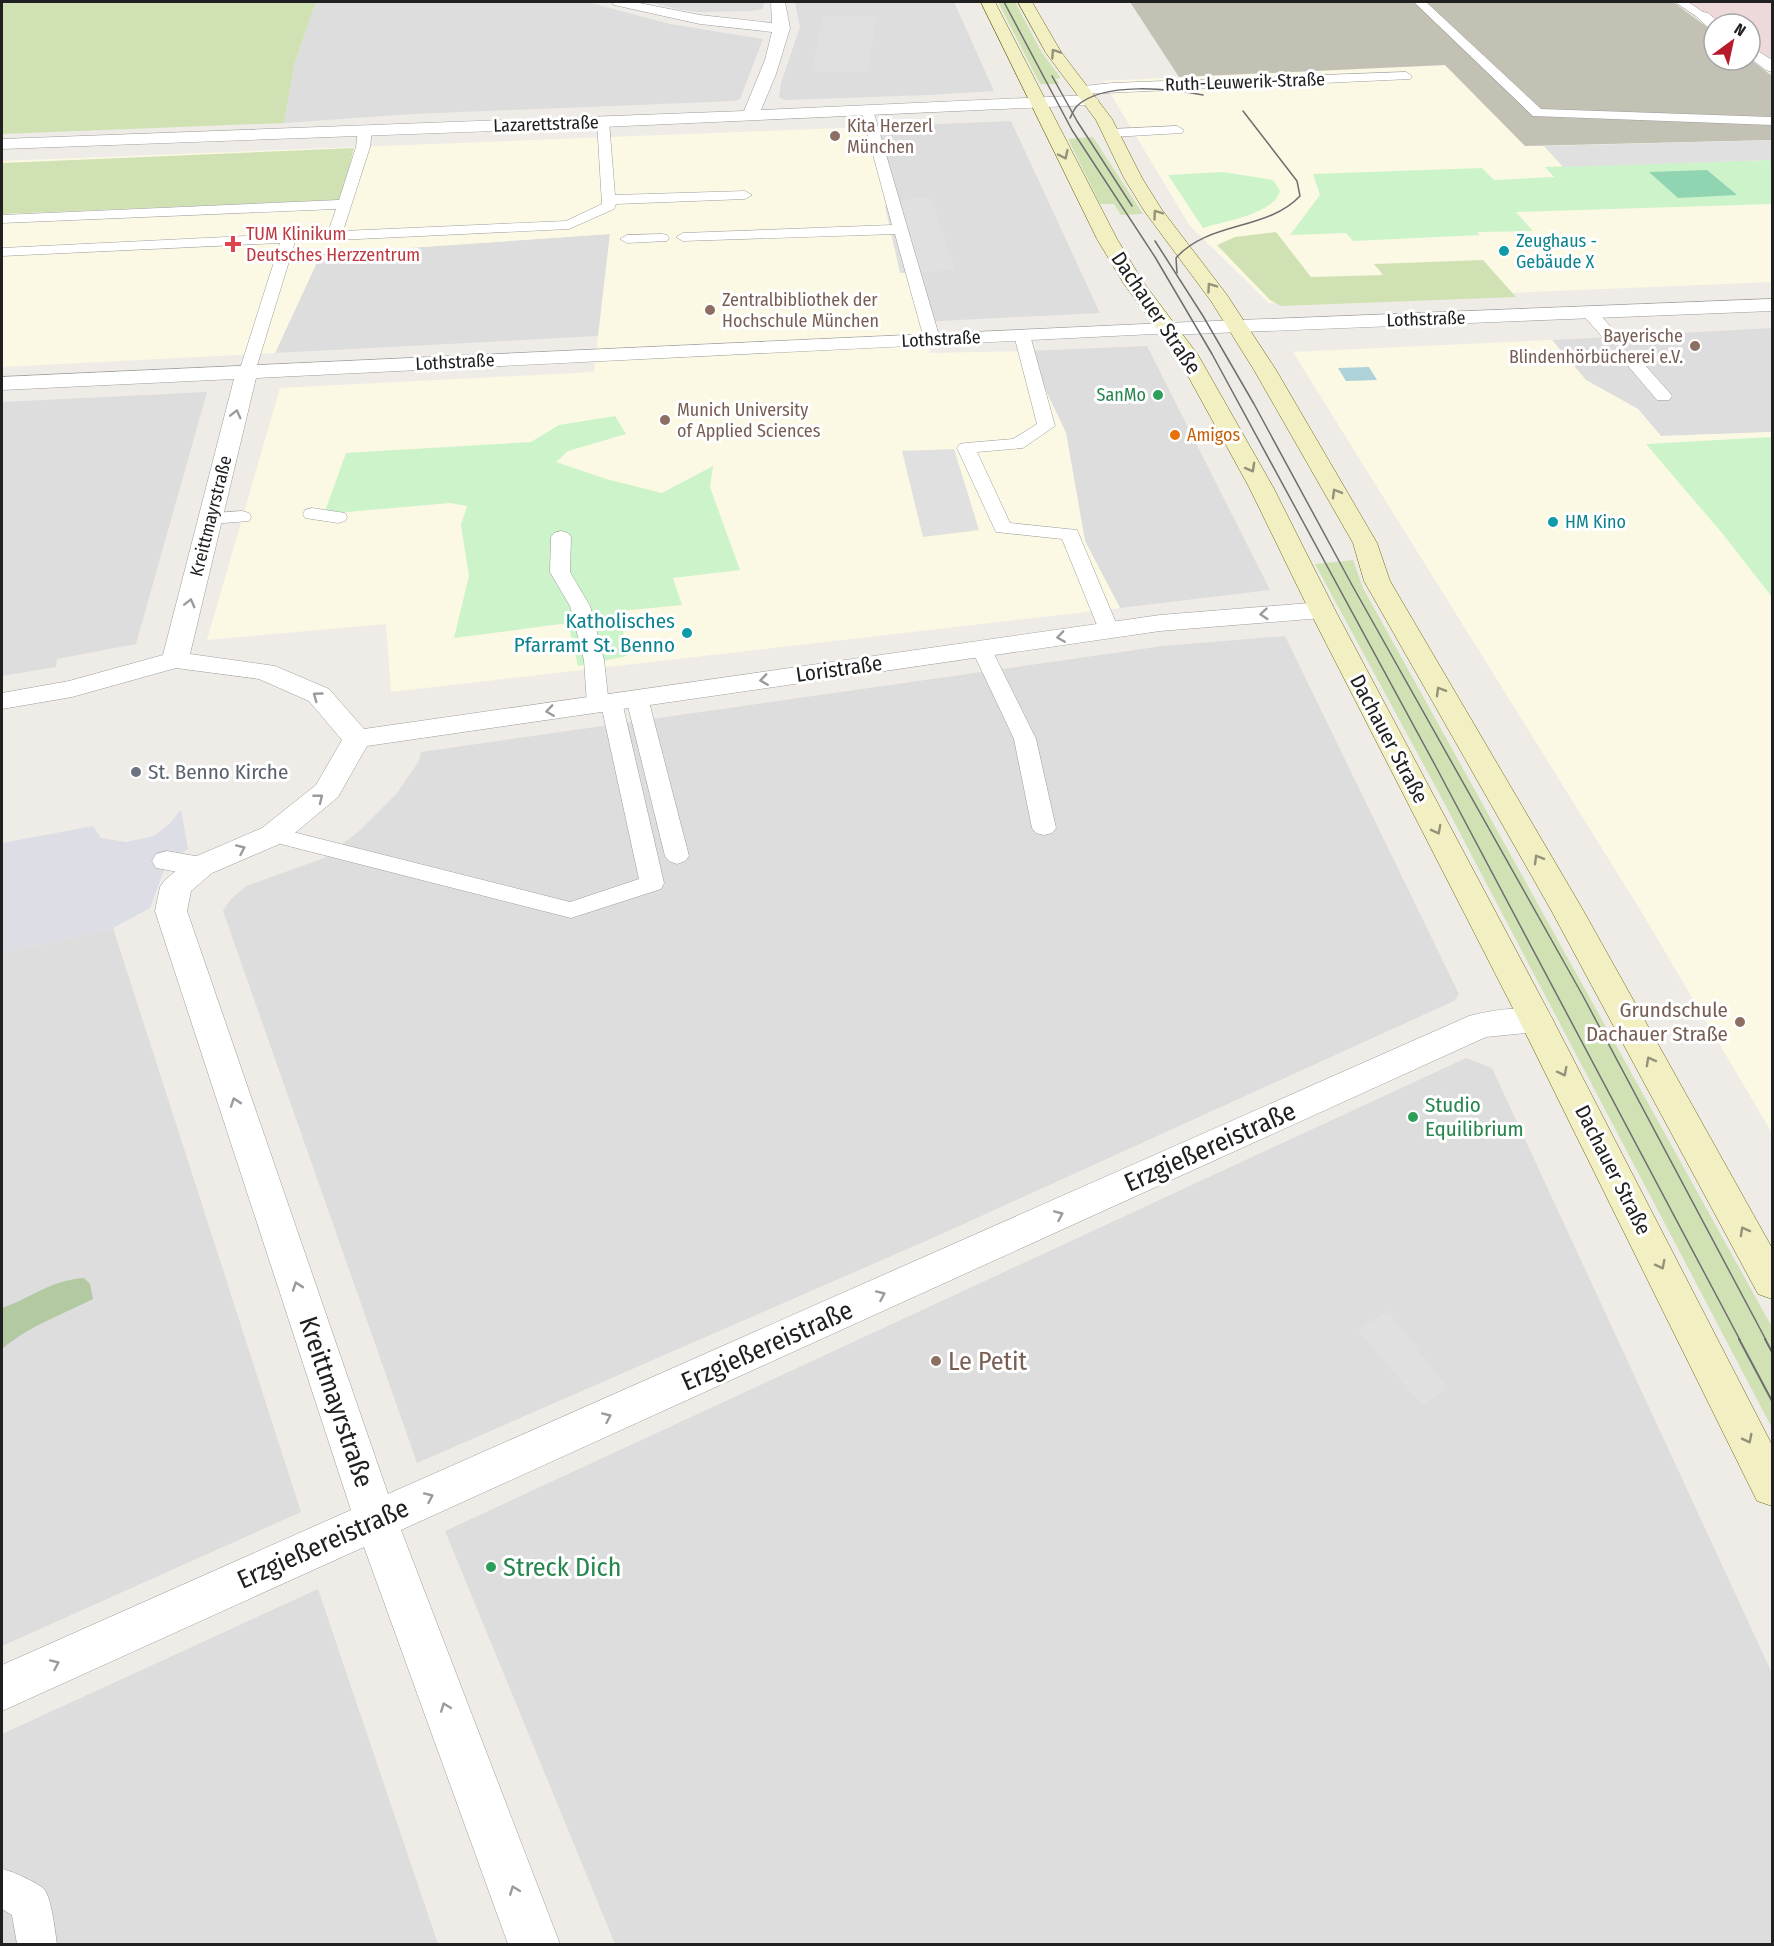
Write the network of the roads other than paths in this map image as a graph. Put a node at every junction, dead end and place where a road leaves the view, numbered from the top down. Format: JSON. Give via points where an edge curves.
{"nodes":[{"id":1,"x":620,"y":2,"type":"edge"},
{"id":2,"x":778,"y":2,"type":"edge"},
{"id":3,"x":988,"y":2,"type":"edge"},
{"id":4,"x":1025,"y":2,"type":"edge"},
{"id":5,"x":1420,"y":2,"type":"edge"},
{"id":6,"x":1681,"y":2,"type":"edge"},
{"id":7,"x":1702,"y":17,"type":"edge"},
{"id":8,"x":782,"y":28,"type":"junction"},
{"id":9,"x":1406,"y":76,"type":"dead end"},
{"id":10,"x":1087,"y":95,"type":"junction"},
{"id":11,"x":1038,"y":102,"type":"junction"},
{"id":12,"x":867,"y":110,"type":"junction"},
{"id":13,"x":750,"y":115,"type":"junction"},
{"id":14,"x":1773,"y":121,"type":"edge"},
{"id":15,"x":603,"y":122,"type":"junction"},
{"id":16,"x":365,"y":130,"type":"junction"},
{"id":17,"x":1177,"y":130,"type":"dead end"},
{"id":18,"x":1112,"y":133,"type":"junction"},
{"id":19,"x":2,"y":144,"type":"edge"},
{"id":20,"x":745,"y":195,"type":"dead end"},
{"id":21,"x":608,"y":200,"type":"junction"},
{"id":22,"x":344,"y":204,"type":"junction"},
{"id":23,"x":2,"y":219,"type":"edge"},
{"id":24,"x":901,"y":229,"type":"junction"},
{"id":25,"x":334,"y":236,"type":"junction"},
{"id":26,"x":683,"y":237,"type":"dead end"},
{"id":27,"x":289,"y":238,"type":"junction"},
{"id":28,"x":662,"y":238,"type":"dead end"},
{"id":29,"x":627,"y":239,"type":"dead end"},
{"id":30,"x":2,"y":252,"type":"edge"},
{"id":31,"x":1773,"y":305,"type":"edge"},
{"id":32,"x":1589,"y":312,"type":"junction"},
{"id":33,"x":1238,"y":327,"type":"junction"},
{"id":34,"x":1167,"y":329,"type":"junction"},
{"id":35,"x":1022,"y":335,"type":"junction"},
{"id":36,"x":1611,"y":336,"type":"dead end"},
{"id":37,"x":932,"y":339,"type":"junction"},
{"id":38,"x":1629,"y":357,"type":"dead end"},
{"id":39,"x":247,"y":372,"type":"junction"},
{"id":40,"x":2,"y":383,"type":"edge"},
{"id":41,"x":1663,"y":396,"type":"dead end"},
{"id":42,"x":312,"y":514,"type":"dead end"},
{"id":43,"x":242,"y":517,"type":"dead end"},
{"id":44,"x":338,"y":517,"type":"dead end"},
{"id":45,"x":210,"y":518,"type":"junction"},
{"id":46,"x":561,"y":537,"type":"dead end"},
{"id":47,"x":1322,"y":610,"type":"junction"},
{"id":48,"x":1109,"y":630,"type":"junction"},
{"id":49,"x":981,"y":648,"type":"junction"},
{"id":50,"x":175,"y":660,"type":"junction"},
{"id":51,"x":2,"y":701,"type":"edge"},
{"id":52,"x":615,"y":701,"type":"junction"},
{"id":53,"x":357,"y":739,"type":"junction"},
{"id":54,"x":1044,"y":828,"type":"dead end"},
{"id":55,"x":273,"y":835,"type":"junction"},
{"id":56,"x":677,"y":856,"type":"dead end"},
{"id":57,"x":1536,"y":1020,"type":"junction"},
{"id":58,"x":1773,"y":1283,"type":"edge"},
{"id":59,"x":1773,"y":1487,"type":"edge"},
{"id":60,"x":376,"y":1521,"type":"junction"},
{"id":61,"x":2,"y":1688,"type":"edge"},
{"id":62,"x":2,"y":1885,"type":"edge"},
{"id":63,"x":37,"y":1944,"type":"edge"},
{"id":64,"x":534,"y":1944,"type":"edge"}],
"edges":[{"from":1,"to":8,"type":"street","via":[[674,16]]},
{"from":2,"to":8,"type":"street"},
{"from":3,"to":11,"type":"main road","name":"Dachauer Straße"},
{"from":10,"to":4,"type":"main road","one_way":true,"via":[[1054,53]]},
{"from":5,"to":14,"type":"lane","via":[[1538,113]]},
{"from":6,"to":7,"type":"lane"},
{"from":8,"to":13,"type":"street"},
{"from":9,"to":10,"type":"lane","name":"Ruth-Leuwerik-Straße","via":[[1112,87]]},
{"from":10,"to":11,"type":"street","name":"Lazarettstraße"},
{"from":10,"to":18,"type":"main road"},
{"from":11,"to":12,"type":"street","name":"Lazarettstraße"},
{"from":11,"to":34,"type":"main road","name":"Dachauer Straße","one_way":true,"via":[[1107,238]]},
{"from":12,"to":13,"type":"street","name":"Lazarettstraße"},
{"from":12,"to":24,"type":"lane"},
{"from":13,"to":15,"type":"street","name":"Lazarettstraße"},
{"from":15,"to":16,"type":"street","name":"Lazarettstraße"},
{"from":15,"to":21,"type":"lane"},
{"from":16,"to":19,"type":"street","name":"Lazarettstraße"},
{"from":16,"to":22,"type":"lane","via":[[364,145]]},
{"from":17,"to":18,"type":"lane"},
{"from":33,"to":18,"type":"main road","one_way":true,"via":[[1199,268],[1154,212]]},
{"from":20,"to":21,"type":"lane"},
{"from":21,"to":25,"type":"lane","via":[[609,206],[569,225]]},
{"from":22,"to":23,"type":"lane"},
{"from":22,"to":25,"type":"lane"},
{"from":24,"to":26,"type":"lane"},
{"from":24,"to":37,"type":"lane"},
{"from":25,"to":27,"type":"lane"},
{"from":27,"to":30,"type":"lane"},
{"from":27,"to":39,"type":"lane"},
{"from":28,"to":29,"type":"lane"},
{"from":31,"to":32,"type":"street","name":"Lothstraße"},
{"from":32,"to":33,"type":"street","name":"Lothstraße"},
{"from":32,"to":36,"type":"lane"},
{"from":33,"to":34,"type":"street","name":"Lothstraße"},
{"from":58,"to":33,"type":"main road","one_way":true,"via":[[1568,910],[1377,581],[1365,543]]},
{"from":34,"to":35,"type":"street","name":"Lothstraße"},
{"from":34,"to":47,"type":"main road","name":"Dachauer Straße","one_way":true,"via":[[1187,355],[1262,487]]},
{"from":35,"to":37,"type":"street","name":"Lothstraße"},
{"from":35,"to":48,"type":"lane","via":[[1046,426],[1017,444],[966,448],[1003,528],[1070,534]]},
{"from":37,"to":39,"type":"street","name":"Lothstraße"},
{"from":38,"to":41,"type":"lane"},
{"from":39,"to":40,"type":"street","name":"Lothstraße"},
{"from":45,"to":39,"type":"street","name":"Kreittmayrstraße","one_way":true},
{"from":42,"to":44,"type":"lane"},
{"from":43,"to":45,"type":"lane"},
{"from":50,"to":45,"type":"street","name":"Kreittmayrstraße","one_way":true},
{"from":46,"to":52,"type":"lane","via":[[560,572],[580,606],[594,660]]},
{"from":47,"to":48,"type":"street","name":"Loristraße","one_way":true},
{"from":47,"to":57,"type":"main road","name":"Dachauer Straße","one_way":true},
{"from":48,"to":49,"type":"street","name":"Loristraße","one_way":true},
{"from":49,"to":52,"type":"street","name":"Loristraße","one_way":true},
{"from":49,"to":54,"type":"lane","via":[[1025,739]]},
{"from":50,"to":51,"type":"street","via":[[72,688]]},
{"from":53,"to":50,"type":"street","one_way":true,"via":[[319,694],[265,672]]},
{"from":52,"to":53,"type":"street","name":"Loristraße","one_way":true},
{"from":52,"to":55,"type":"lane","via":[[652,883],[571,910]]},
{"from":52,"to":56,"type":"lane"},
{"from":55,"to":53,"type":"street","one_way":true,"via":[[328,791]]},
{"from":60,"to":55,"type":"street","name":"Kreittmayrstraße","one_way":true,"via":[[173,887]]},
{"from":57,"to":59,"type":"main road","name":"Dachauer Straße","one_way":true},
{"from":60,"to":57,"type":"street","name":"Erzgießereistraße","one_way":true,"via":[[1481,1025]]},
{"from":61,"to":60,"type":"street","name":"Erzgießereistraße","one_way":true},
{"from":64,"to":60,"type":"street","name":"Kreittmayrstraße","one_way":true},
{"from":62,"to":63,"type":"lane","via":[[30,1903]]}]}
